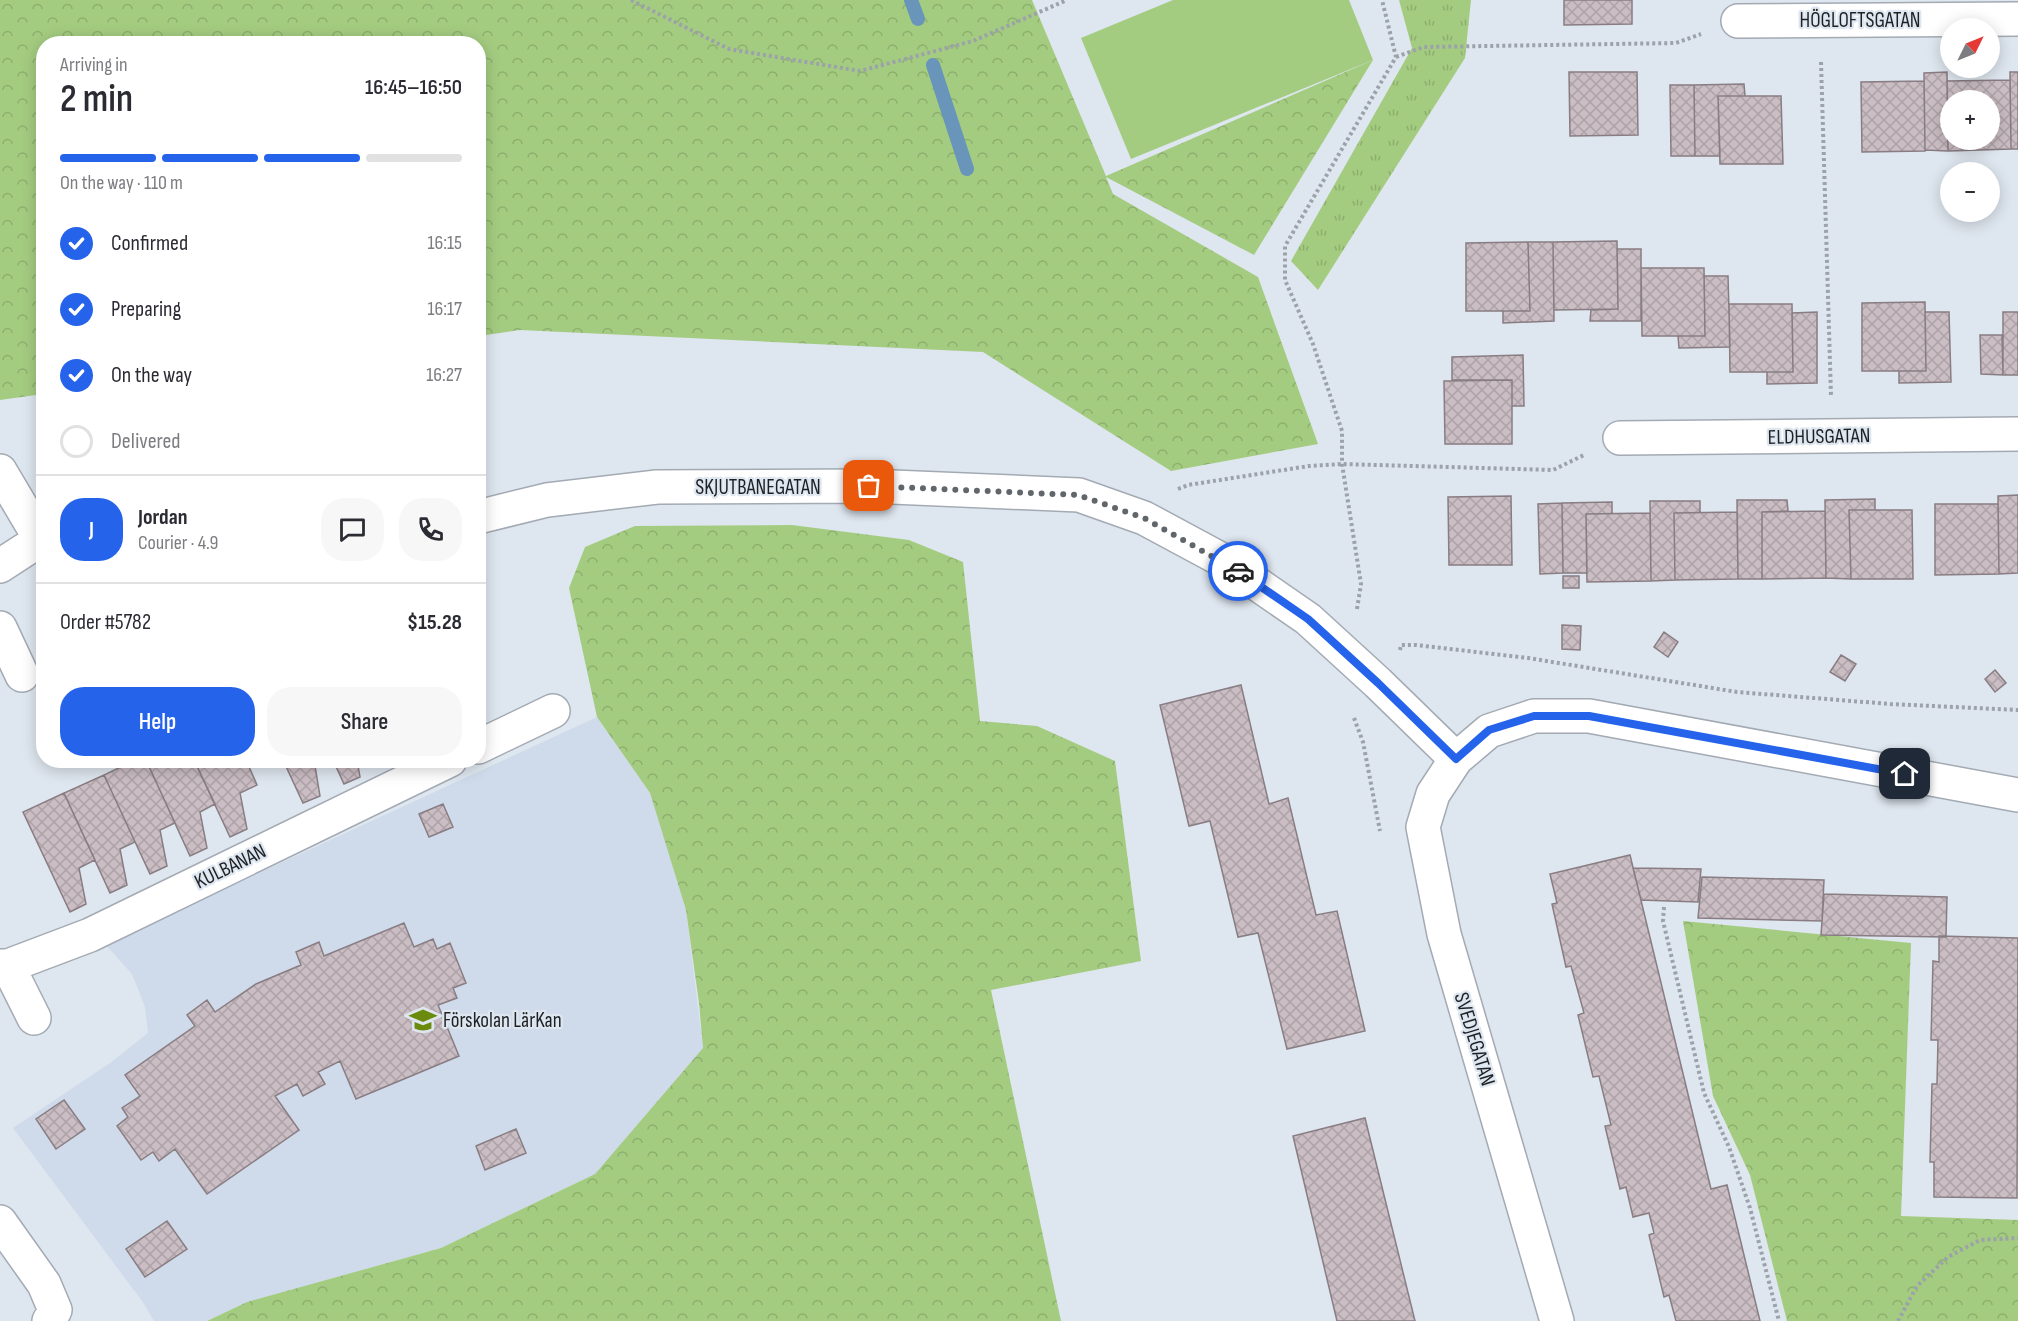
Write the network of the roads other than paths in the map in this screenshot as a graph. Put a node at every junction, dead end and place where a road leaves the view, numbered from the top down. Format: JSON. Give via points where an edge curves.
{"nodes":[{"id":1,"x":2018,"y":19,"type":"edge"},
{"id":2,"x":1738,"y":21,"type":"road end"},
{"id":3,"x":2018,"y":434,"type":"edge"},
{"id":4,"x":1620,"y":438,"type":"road end"},
{"id":5,"x":0,"y":471,"type":"edge"},
{"id":6,"x":486,"y":515,"type":"edge"},
{"id":7,"x":36,"y":532,"type":"edge"},
{"id":8,"x":36,"y":545,"type":"edge"},
{"id":9,"x":0,"y":566,"type":"edge"},
{"id":10,"x":0,"y":628,"type":"edge"},
{"id":11,"x":22,"y":675,"type":"edge"},
{"id":12,"x":553,"y":711,"type":"dead end"},
{"id":13,"x":486,"y":743,"type":"edge"},
{"id":14,"x":1456,"y":759,"type":"junction"},
{"id":15,"x":434,"y":768,"type":"edge"},
{"id":16,"x":2018,"y":795,"type":"edge"},
{"id":17,"x":4,"y":966,"type":"edge"},
{"id":18,"x":34,"y":1018,"type":"dead end"},
{"id":19,"x":0,"y":1222,"type":"edge"},
{"id":20,"x":49,"y":1321,"type":"edge"},
{"id":21,"x":1557,"y":1321,"type":"edge"}],
"edges":[{"from":1,"to":2,"type":"street","name":"HÖGLOFTSGATAN"},
{"from":3,"to":4,"type":"street","name":"ELDHUSGATAN"},
{"from":5,"to":7,"type":"street"},
{"from":6,"to":14,"type":"street","name":"SKJUTBANEGATAN","via":[[547,500],[657,487],[869,486],[1078,495],[1144,518],[1224,561],[1308,619]]},
{"from":8,"to":9,"type":"street"},
{"from":10,"to":11,"type":"street"},
{"from":12,"to":13,"type":"street"},
{"from":14,"to":16,"type":"street","name":"SVEDJEGATAN","via":[[1489,730],[1534,716],[1589,716]]},
{"from":14,"to":21,"type":"street","name":"SVEDJEGATAN","via":[[1433,794],[1423,827],[1444,934]]},
{"from":15,"to":17,"type":"street","name":"KULBANAN","via":[[90,935]]},
{"from":17,"to":18,"type":"street","name":"KULBANAN"},
{"from":19,"to":20,"type":"street","via":[[44,1284],[55,1310]]}]}
